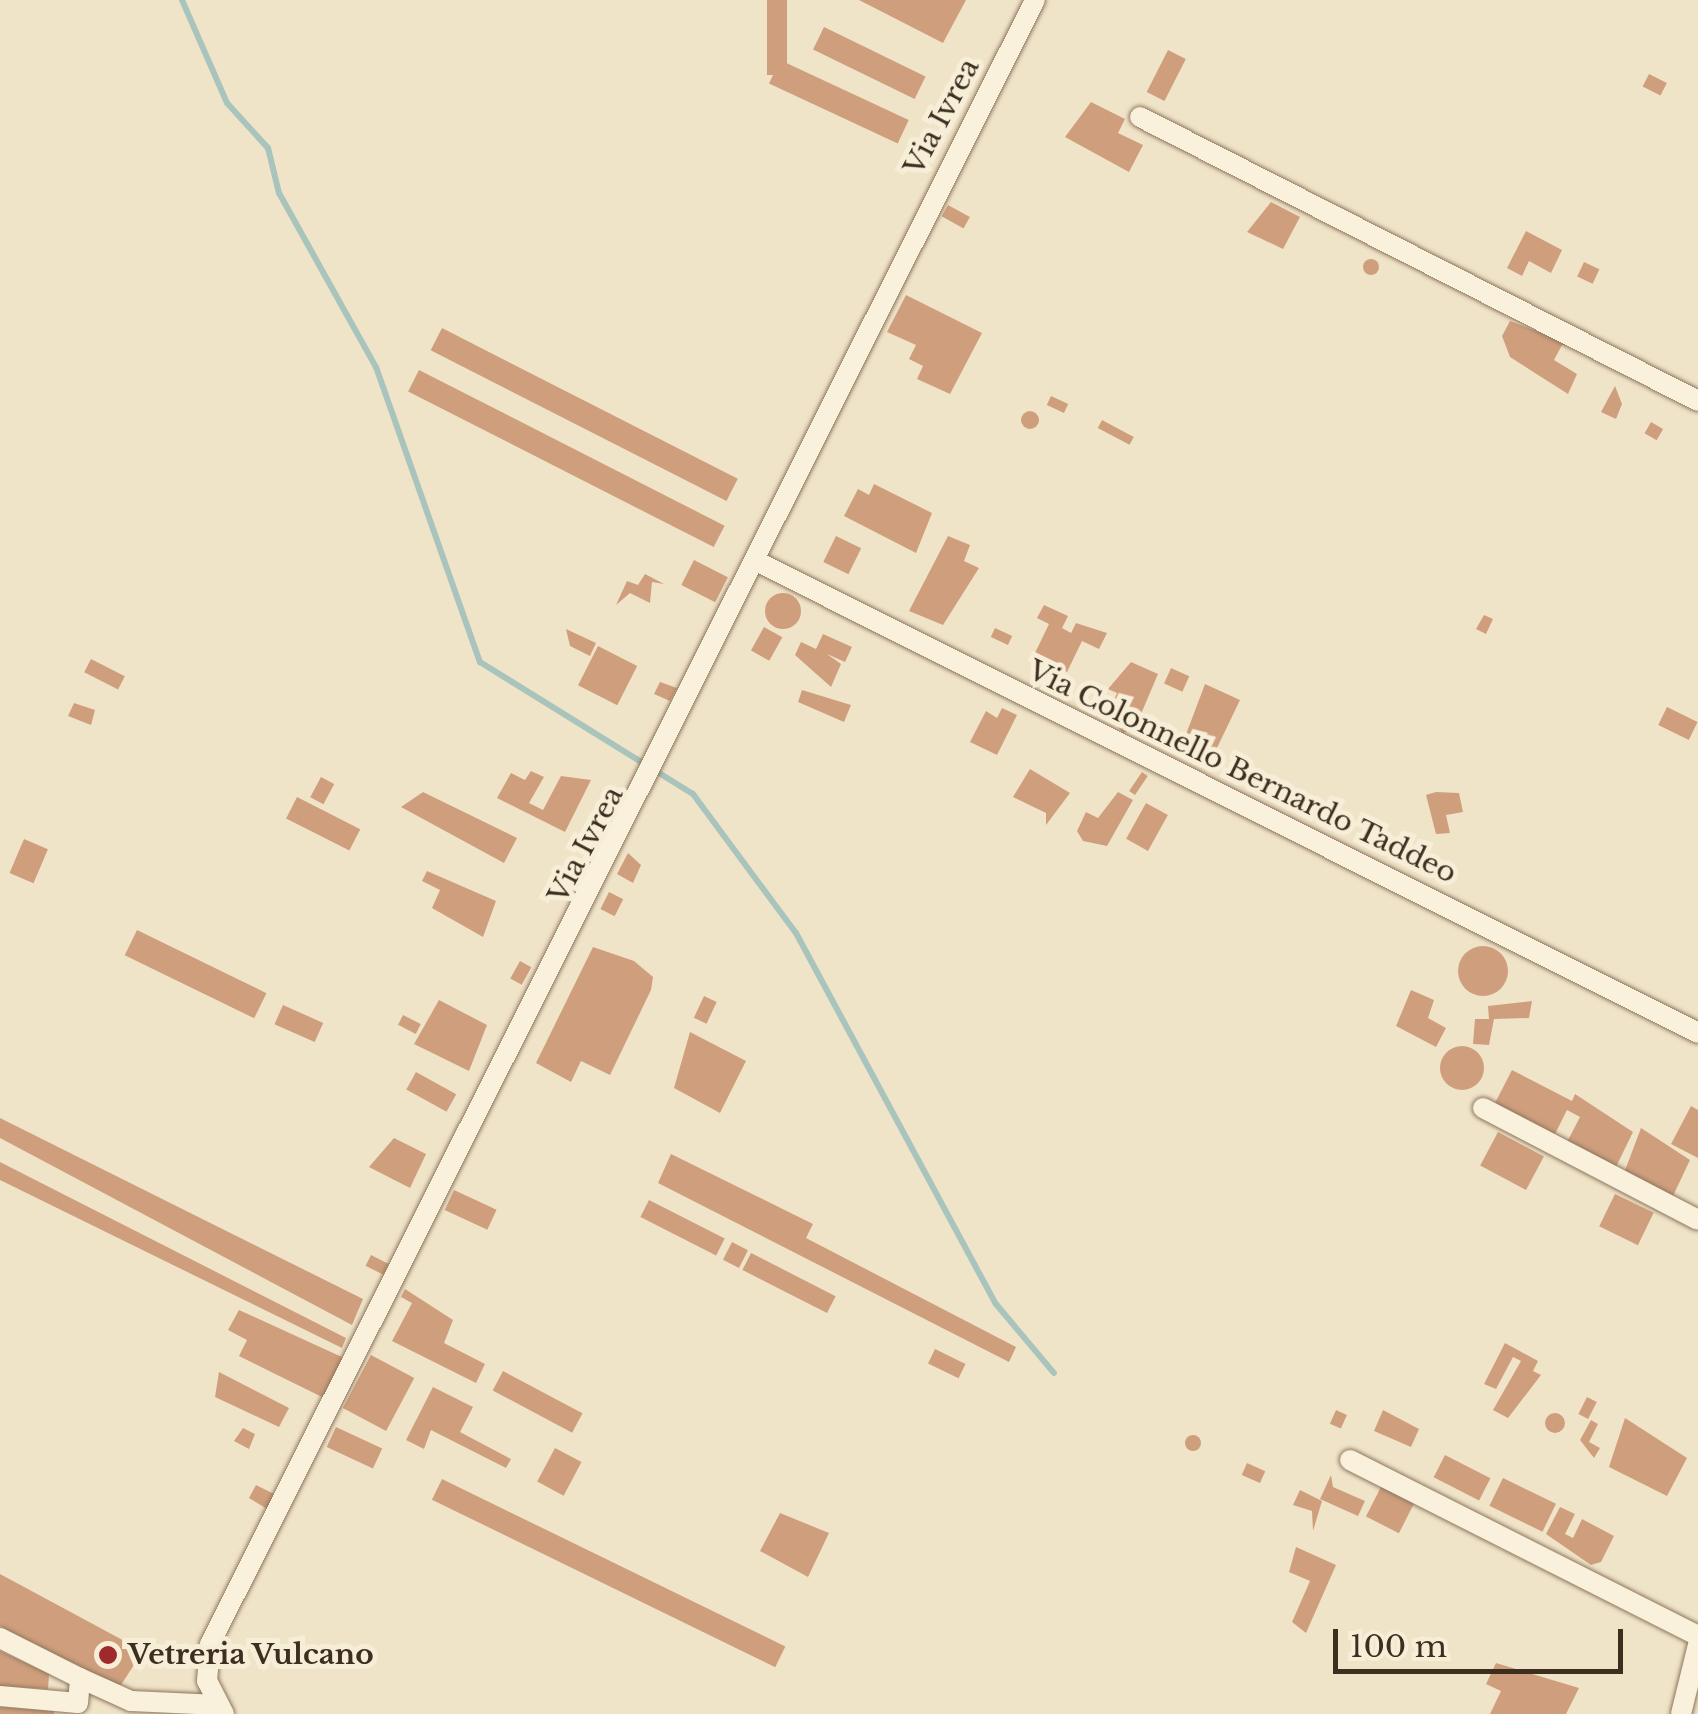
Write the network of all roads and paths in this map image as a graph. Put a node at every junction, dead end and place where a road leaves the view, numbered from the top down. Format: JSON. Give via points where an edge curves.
{"nodes":[{"id":1,"x":1036,"y":0,"type":"edge"},
{"id":2,"x":1140,"y":117,"type":"dead end"},
{"id":3,"x":1698,"y":401,"type":"edge"},
{"id":4,"x":760,"y":562,"type":"junction"},
{"id":5,"x":1698,"y":1033,"type":"edge"},
{"id":6,"x":1483,"y":1108,"type":"dead end"},
{"id":7,"x":1698,"y":1220,"type":"edge"},
{"id":8,"x":1350,"y":1460,"type":"dead end"},
{"id":9,"x":1698,"y":1636,"type":"edge"},
{"id":10,"x":0,"y":1638,"type":"edge"},
{"id":11,"x":1698,"y":1645,"type":"edge"},
{"id":12,"x":80,"y":1678,"type":"junction"},
{"id":13,"x":0,"y":1696,"type":"edge"},
{"id":14,"x":77,"y":1708,"type":"edge"},
{"id":15,"x":222,"y":1709,"type":"edge"},
{"id":16,"x":1682,"y":1714,"type":"edge"}],
"edges":[{"from":1,"to":4,"type":"street","name":"Via Ivrea","via":[[936,186]]},
{"from":2,"to":3,"type":"street"},
{"from":4,"to":5,"type":"street","name":"Via Colonnello Bernardo Taddeo"},
{"from":4,"to":15,"type":"street","name":"Via Ivrea","via":[[210,1644],[205,1666]]},
{"from":6,"to":7,"type":"street"},
{"from":8,"to":9,"type":"street"},
{"from":10,"to":12,"type":"street"},
{"from":11,"to":16,"type":"street"},
{"from":12,"to":14,"type":"street"},
{"from":12,"to":15,"type":"street","via":[[131,1701]]},
{"from":13,"to":14,"type":"street"}]}
